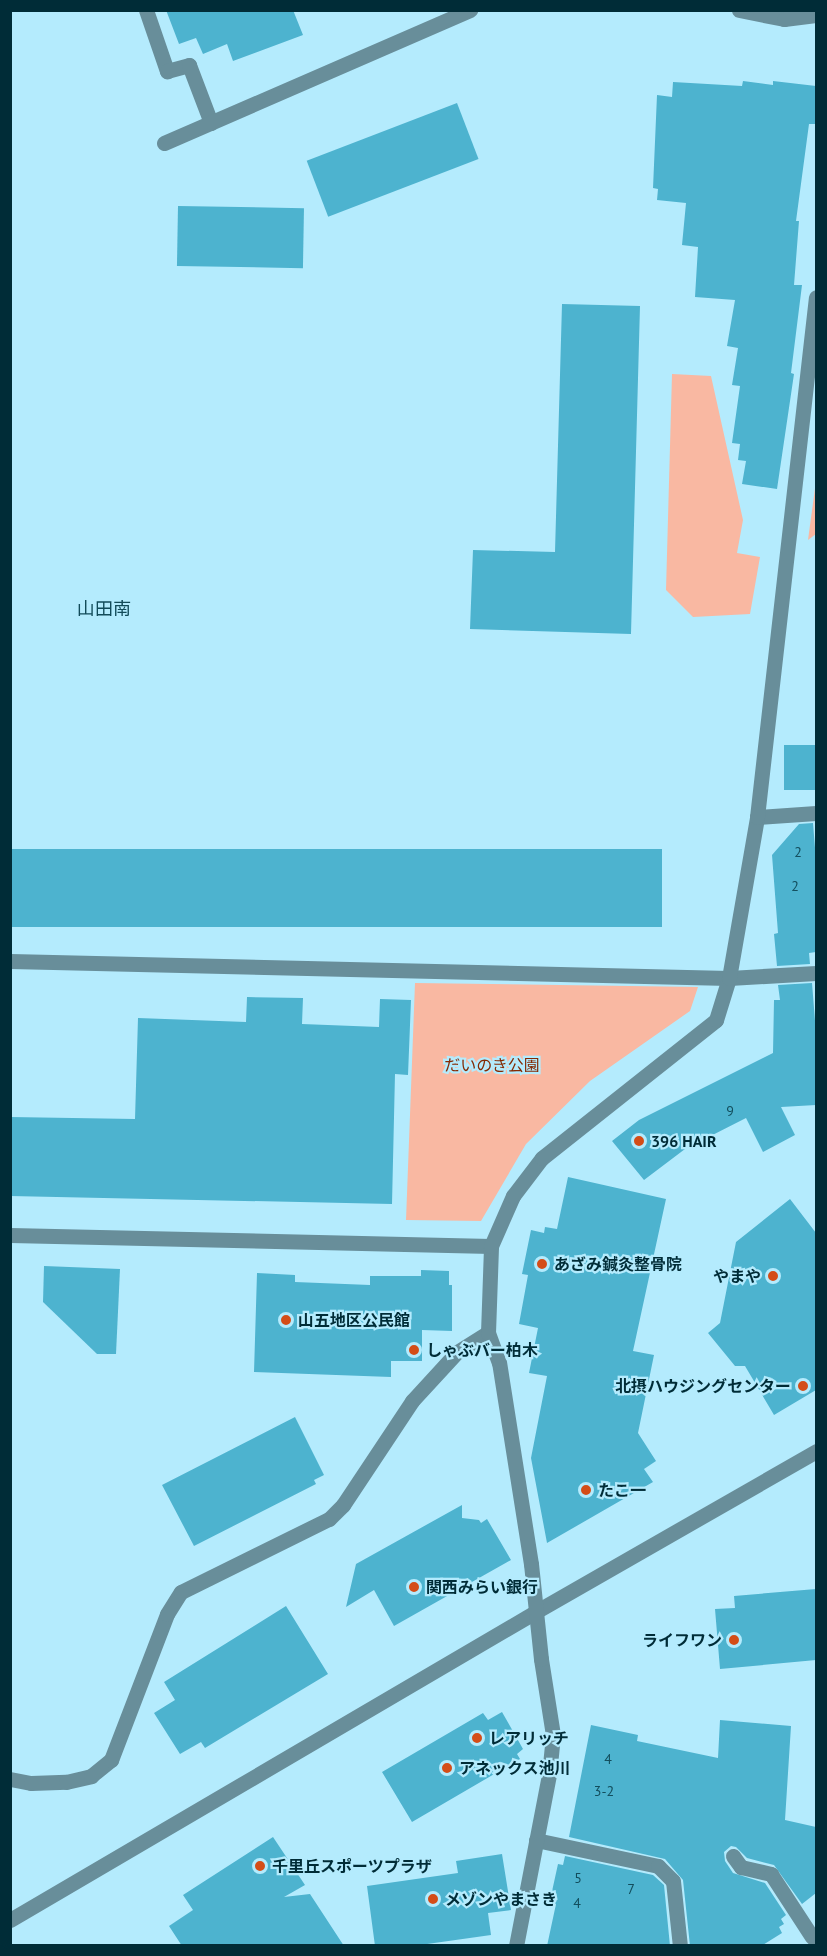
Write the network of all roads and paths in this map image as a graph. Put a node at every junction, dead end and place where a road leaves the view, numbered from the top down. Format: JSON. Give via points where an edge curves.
{"nodes":[{"id":1,"x":146,"y":10,"type":"edge"},
{"id":2,"x":471,"y":10,"type":"edge"},
{"id":3,"x":739,"y":10,"type":"edge"},
{"id":4,"x":816,"y":15,"type":"edge"},
{"id":5,"x":211,"y":123,"type":"junction"},
{"id":6,"x":164,"y":143,"type":"dead end"},
{"id":7,"x":816,"y":297,"type":"edge"},
{"id":8,"x":816,"y":813,"type":"edge"},
{"id":9,"x":757,"y":817,"type":"junction"},
{"id":10,"x":10,"y":961,"type":"edge"},
{"id":11,"x":816,"y":973,"type":"edge"},
{"id":12,"x":729,"y":978,"type":"junction"},
{"id":13,"x":10,"y":1235,"type":"edge"},
{"id":14,"x":490,"y":1246,"type":"junction"},
{"id":15,"x":488,"y":1333,"type":"junction"},
{"id":16,"x":816,"y":1451,"type":"edge"},
{"id":17,"x":537,"y":1611,"type":"junction"},
{"id":18,"x":10,"y":1779,"type":"edge"},
{"id":19,"x":536,"y":1840,"type":"junction"},
{"id":20,"x":733,"y":1856,"type":"dead end"},
{"id":21,"x":10,"y":1920,"type":"edge"},
{"id":22,"x":809,"y":1939,"type":"edge"},
{"id":23,"x":516,"y":1946,"type":"edge"},
{"id":24,"x":680,"y":1946,"type":"edge"}],
"edges":[{"from":1,"to":5,"type":"street","via":[[167,72],[189,65]]},
{"from":2,"to":5,"type":"street"},
{"from":3,"to":4,"type":"street","via":[[784,19]]},
{"from":5,"to":6,"type":"street"},
{"from":7,"to":9,"type":"street"},
{"from":8,"to":9,"type":"street"},
{"from":9,"to":12,"type":"street"},
{"from":10,"to":12,"type":"street"},
{"from":11,"to":12,"type":"street"},
{"from":12,"to":14,"type":"street","via":[[716,1020],[542,1158],[513,1196]]},
{"from":13,"to":14,"type":"street"},
{"from":14,"to":15,"type":"street"},
{"from":15,"to":17,"type":"street","via":[[499,1363]]},
{"from":15,"to":18,"type":"street","via":[[457,1352],[412,1401],[343,1505],[329,1519],[181,1592],[167,1614],[111,1760],[91,1776],[66,1782]]},
{"from":16,"to":17,"type":"street"},
{"from":17,"to":19,"type":"street","via":[[553,1735]]},
{"from":17,"to":21,"type":"street"},
{"from":19,"to":23,"type":"street"},
{"from":19,"to":24,"type":"street","via":[[658,1866],[673,1881]]},
{"from":20,"to":22,"type":"street","via":[[741,1867],[771,1874]]}]}
